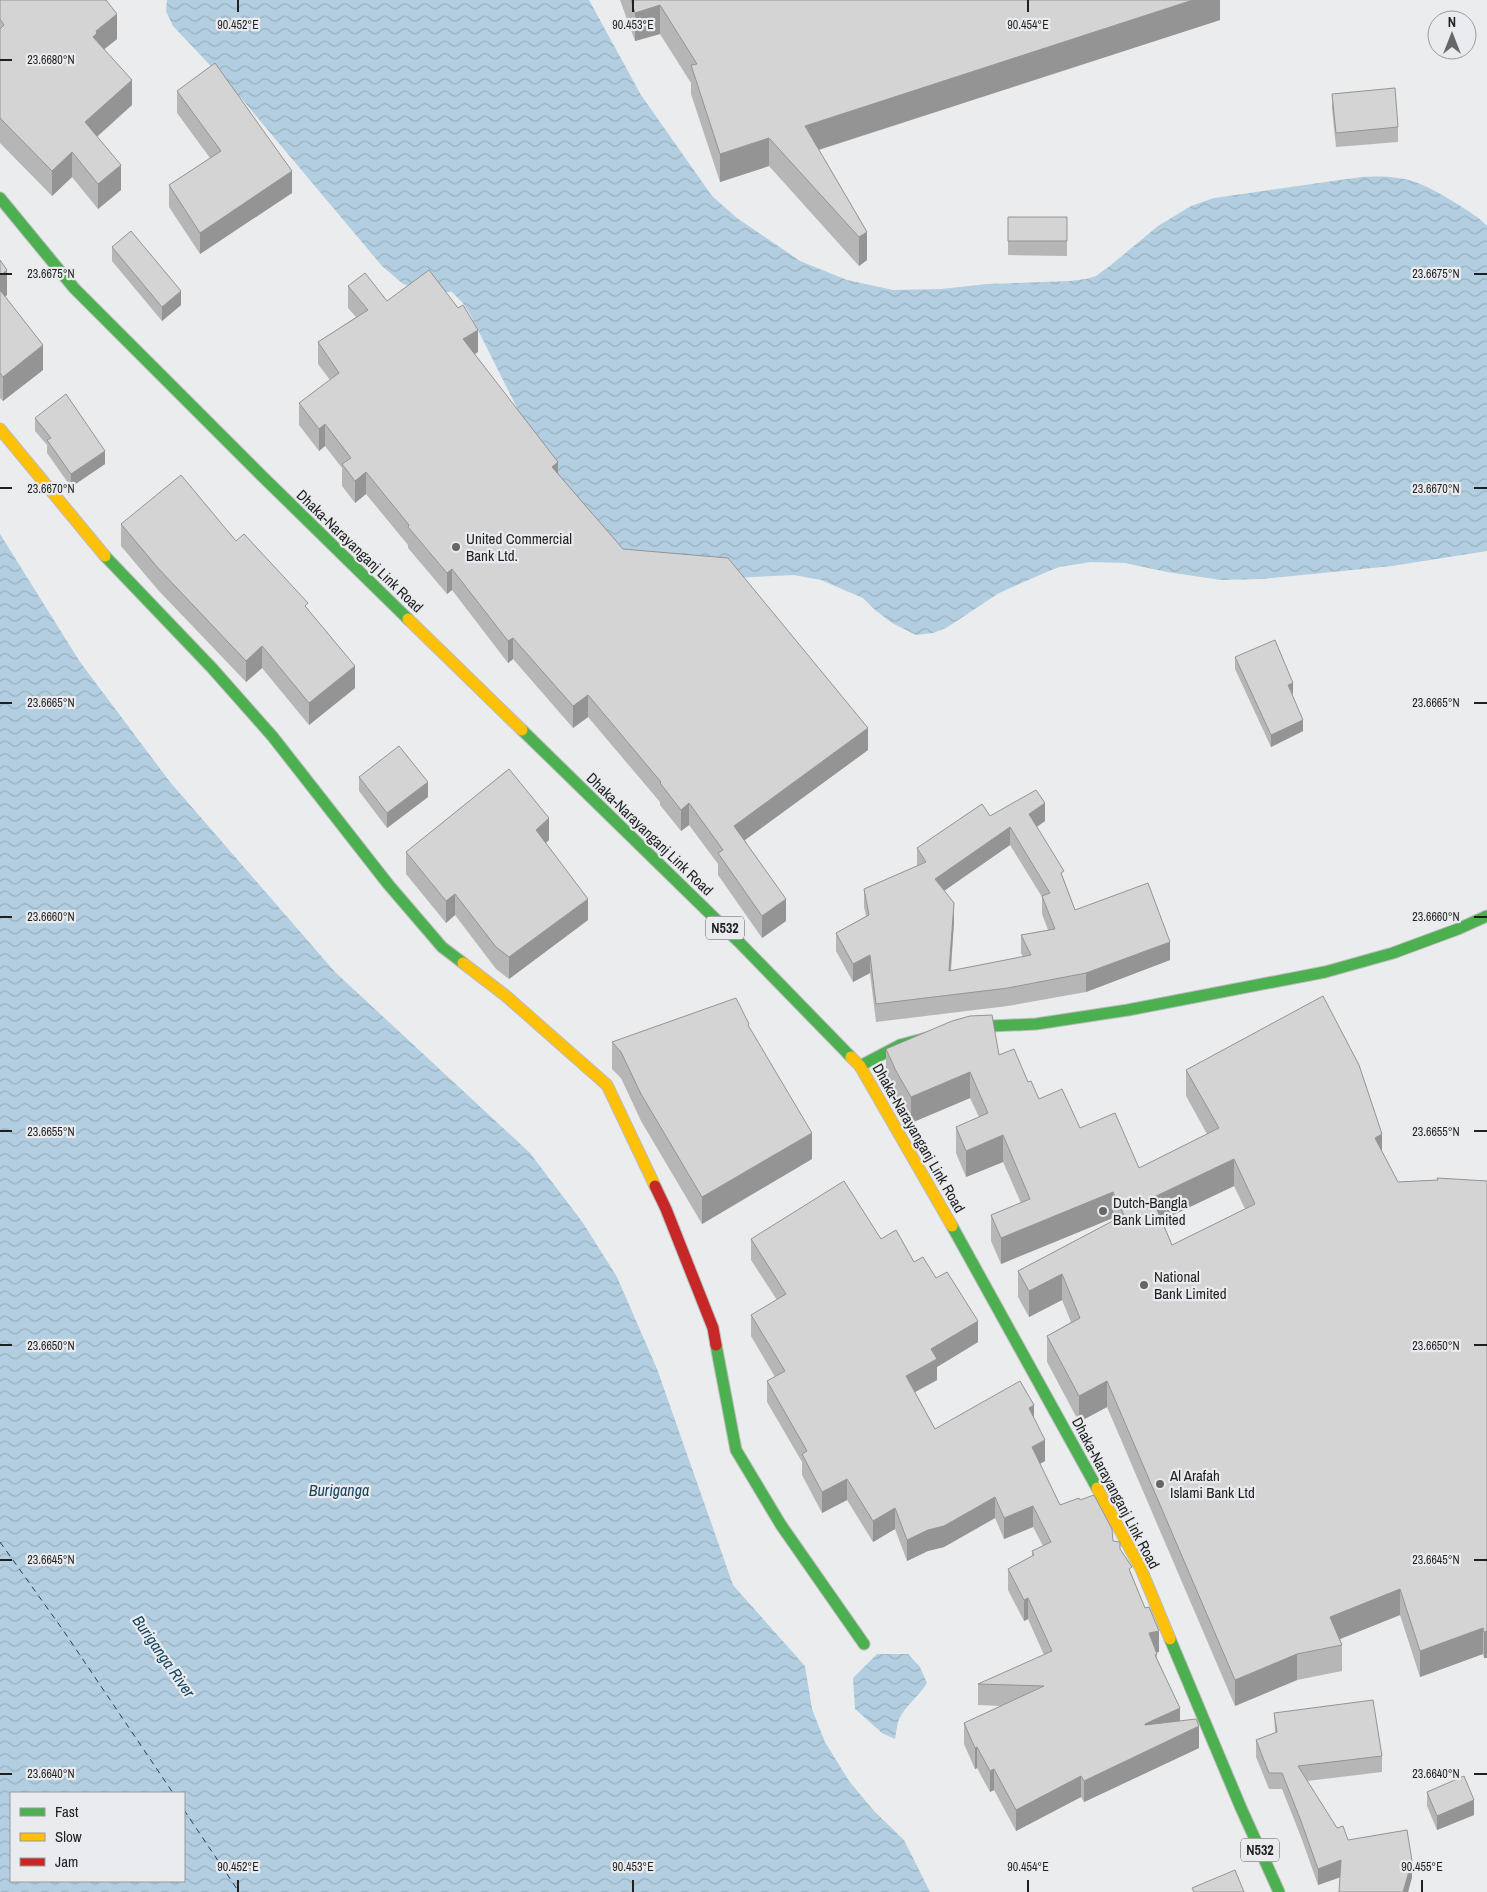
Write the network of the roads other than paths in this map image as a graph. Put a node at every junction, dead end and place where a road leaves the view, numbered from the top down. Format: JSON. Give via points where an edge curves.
{"nodes":[{"id":1,"x":0,"y":198,"type":"edge"},
{"id":2,"x":0,"y":429,"type":"edge"},
{"id":3,"x":1487,"y":916,"type":"edge"},
{"id":4,"x":860,"y":1066,"type":"junction"},
{"id":5,"x":864,"y":1644,"type":"dead end"},
{"id":6,"x":1279,"y":1892,"type":"edge"}],
"edges":[{"from":1,"to":4,"type":"main road","name":"Dhaka-Narayanganj Link Road","number":"N532","via":[[81,295],[738,940]]},
{"from":2,"to":5,"type":"main road","via":[[113,566],[273,736],[388,884],[442,947],[506,996],[607,1085],[666,1209],[713,1328],[736,1450],[781,1525]]},
{"from":3,"to":4,"type":"main road","via":[[1393,952],[1325,972],[1128,1010],[1036,1024],[968,1028],[900,1045]]},
{"from":4,"to":6,"type":"main road","name":"Dhaka-Narayanganj Link Road","number":"N532","via":[[978,1271],[1141,1569]]}]}
